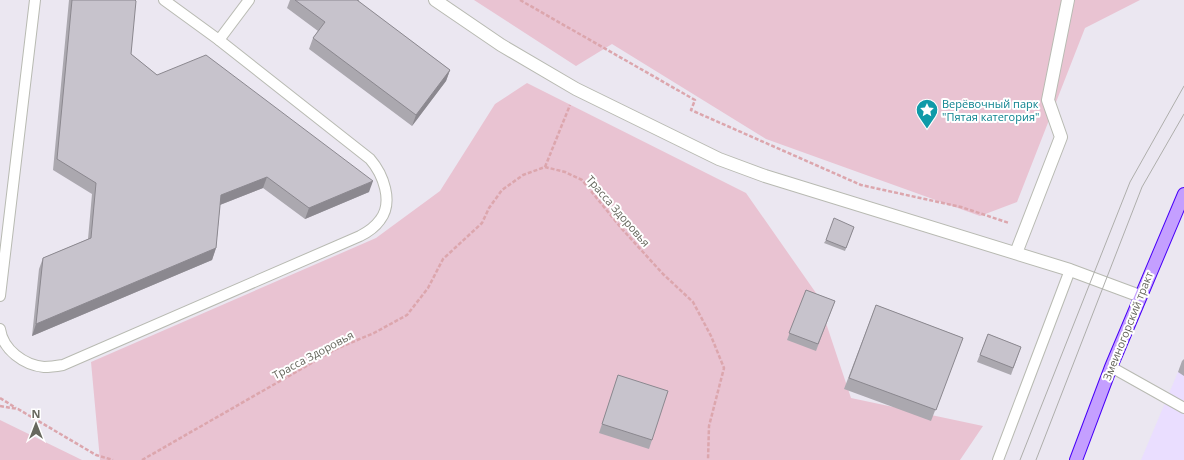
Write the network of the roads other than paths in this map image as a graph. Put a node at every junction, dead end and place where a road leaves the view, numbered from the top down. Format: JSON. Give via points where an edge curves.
{"nodes":[{"id":1,"x":35,"y":0,"type":"edge"},
{"id":2,"x":164,"y":0,"type":"edge"},
{"id":3,"x":249,"y":0,"type":"edge"},
{"id":4,"x":435,"y":0,"type":"edge"},
{"id":5,"x":1068,"y":0,"type":"edge"},
{"id":6,"x":219,"y":40,"type":"junction"},
{"id":7,"x":1184,"y":194,"type":"edge"},
{"id":8,"x":1016,"y":253,"type":"junction"},
{"id":9,"x":1070,"y":270,"type":"junction"},
{"id":10,"x":0,"y":296,"type":"edge"},
{"id":11,"x":1140,"y":296,"type":"junction"},
{"id":12,"x":0,"y":329,"type":"edge"},
{"id":13,"x":1111,"y":368,"type":"junction"},
{"id":14,"x":1184,"y":408,"type":"edge"},
{"id":15,"x":998,"y":460,"type":"edge"},
{"id":16,"x":1076,"y":460,"type":"edge"}],
"edges":[{"from":1,"to":10,"type":"lane"},
{"from":2,"to":6,"type":"lane"},
{"from":3,"to":6,"type":"lane"},
{"from":4,"to":8,"type":"street","via":[[501,45],[576,90],[719,159],[765,176]]},
{"from":5,"to":8,"type":"street","via":[[1048,100],[1061,137]]},
{"from":6,"to":12,"type":"lane","via":[[378,167],[385,189],[385,210],[381,219],[372,229],[360,236],[63,365],[44,367],[22,360],[10,350]]},
{"from":7,"to":11,"type":"highway","name":"Змеиногорский тракт"},
{"from":8,"to":9,"type":"street"},
{"from":9,"to":11,"type":"street"},
{"from":9,"to":15,"type":"lane"},
{"from":11,"to":13,"type":"highway","name":"Змеиногорский тракт"},
{"from":13,"to":14,"type":"lane"},
{"from":13,"to":16,"type":"highway","name":"Змеиногорский тракт"}]}
